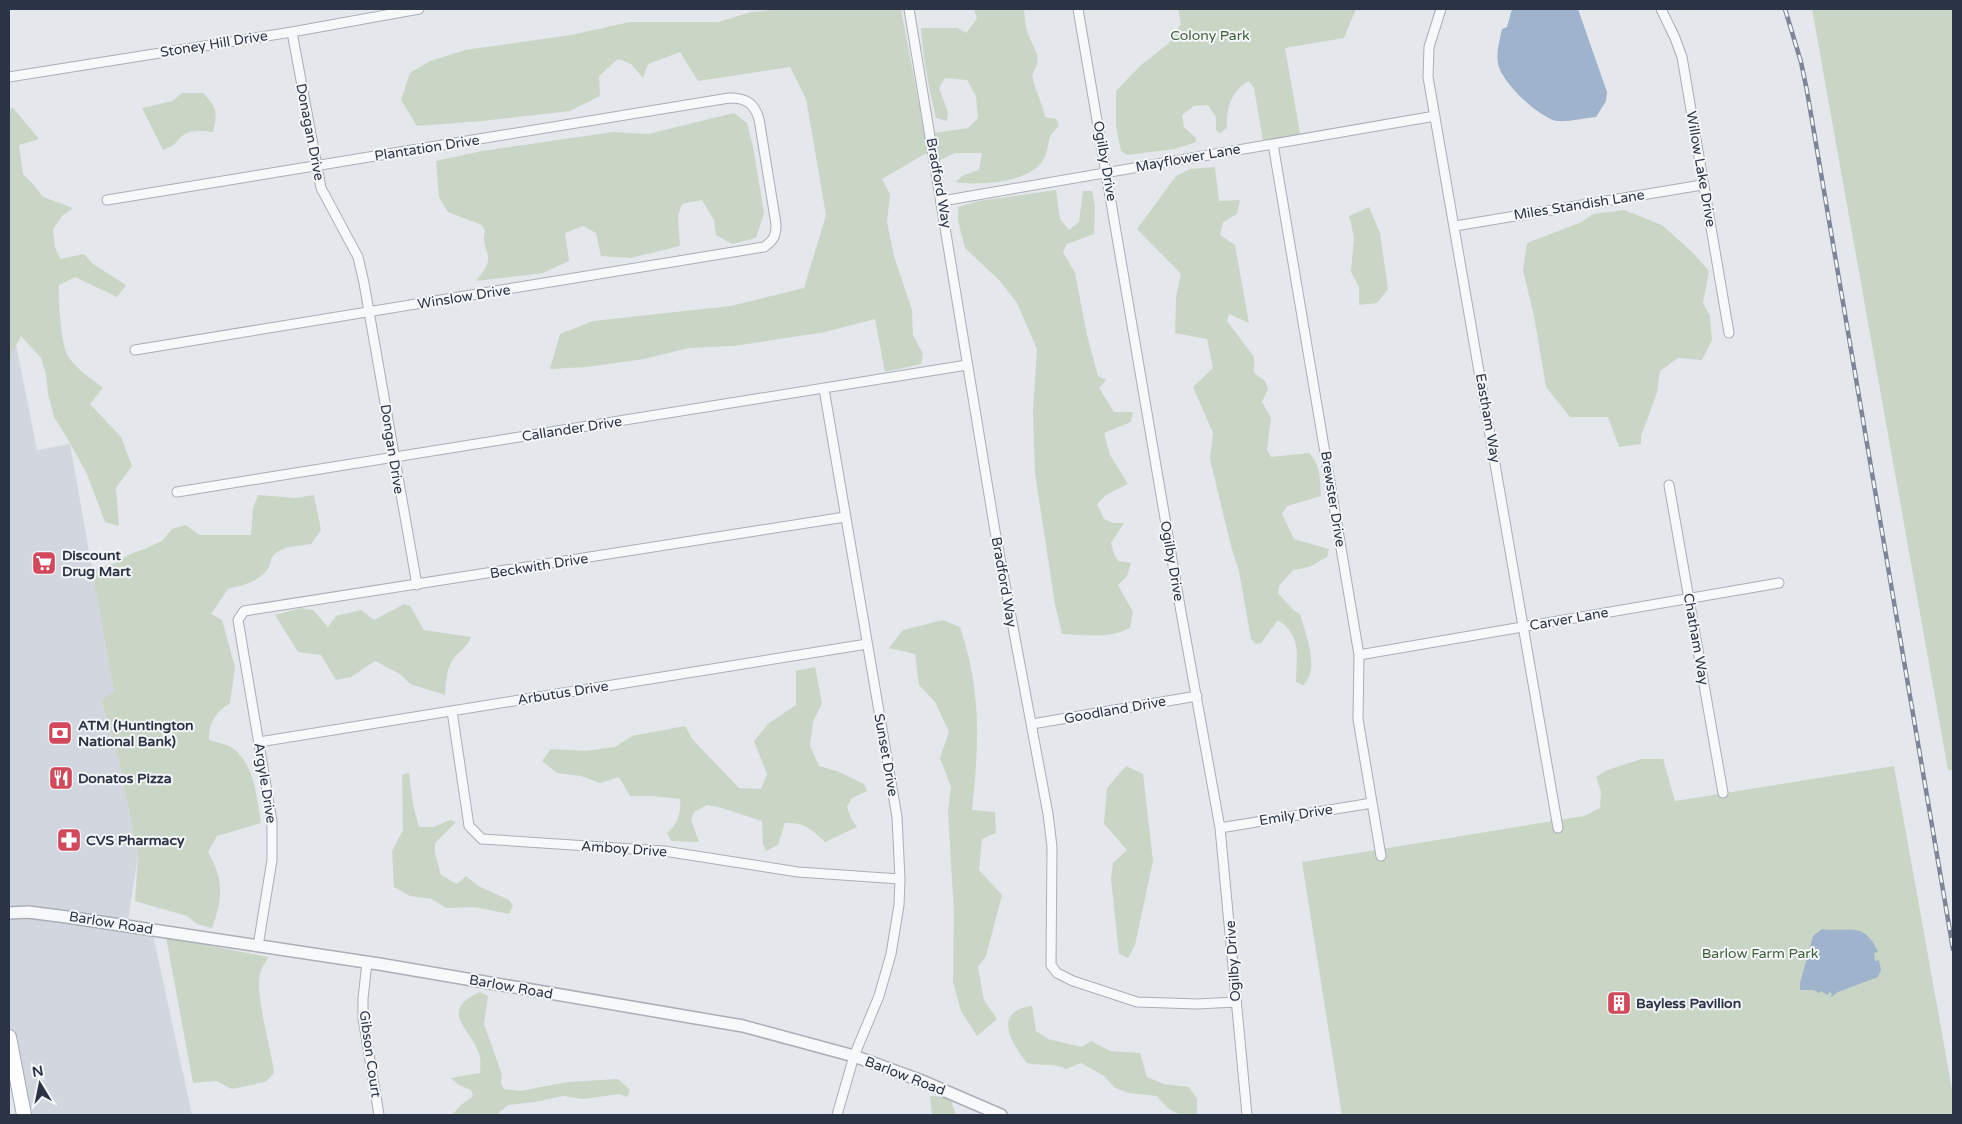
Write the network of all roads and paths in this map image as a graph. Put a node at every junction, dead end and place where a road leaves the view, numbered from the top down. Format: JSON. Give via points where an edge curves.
{"nodes":[{"id":1,"x":418,"y":9,"type":"edge"},
{"id":2,"x":909,"y":9,"type":"edge"},
{"id":3,"x":1078,"y":9,"type":"edge"},
{"id":4,"x":1441,"y":9,"type":"edge"},
{"id":5,"x":1661,"y":9,"type":"edge"},
{"id":6,"x":292,"y":32,"type":"junction"},
{"id":7,"x":9,"y":77,"type":"edge"},
{"id":8,"x":1434,"y":116,"type":"junction"},
{"id":9,"x":1273,"y":144,"type":"junction"},
{"id":10,"x":316,"y":166,"type":"junction"},
{"id":11,"x":1107,"y":172,"type":"junction"},
{"id":12,"x":1702,"y":185,"type":"junction"},
{"id":13,"x":107,"y":200,"type":"dead end"},
{"id":14,"x":942,"y":200,"type":"junction"},
{"id":15,"x":776,"y":224,"type":"joint"},
{"id":16,"x":1455,"y":226,"type":"junction"},
{"id":17,"x":369,"y":312,"type":"junction"},
{"id":18,"x":1729,"y":333,"type":"dead end"},
{"id":19,"x":135,"y":350,"type":"dead end"},
{"id":20,"x":968,"y":365,"type":"junction"},
{"id":21,"x":824,"y":389,"type":"junction"},
{"id":22,"x":393,"y":458,"type":"junction"},
{"id":23,"x":1670,"y":485,"type":"dead end"},
{"id":24,"x":176,"y":492,"type":"dead end"},
{"id":25,"x":845,"y":517,"type":"junction"},
{"id":26,"x":1779,"y":583,"type":"dead end"},
{"id":27,"x":417,"y":585,"type":"junction"},
{"id":28,"x":1688,"y":600,"type":"junction"},
{"id":29,"x":238,"y":620,"type":"joint"},
{"id":30,"x":1523,"y":627,"type":"junction"},
{"id":31,"x":867,"y":644,"type":"junction"},
{"id":32,"x":1359,"y":655,"type":"junction"},
{"id":33,"x":1197,"y":696,"type":"junction"},
{"id":34,"x":452,"y":711,"type":"junction"},
{"id":35,"x":1032,"y":724,"type":"junction"},
{"id":36,"x":259,"y":742,"type":"junction"},
{"id":37,"x":1723,"y":792,"type":"dead end"},
{"id":38,"x":1372,"y":803,"type":"junction"},
{"id":39,"x":1220,"y":828,"type":"junction"},
{"id":40,"x":1558,"y":828,"type":"dead end"},
{"id":41,"x":1381,"y":856,"type":"dead end"},
{"id":42,"x":900,"y":879,"type":"junction"},
{"id":43,"x":9,"y":913,"type":"edge"},
{"id":44,"x":258,"y":946,"type":"junction"},
{"id":45,"x":367,"y":962,"type":"junction"},
{"id":46,"x":1236,"y":1002,"type":"junction"},
{"id":47,"x":9,"y":1037,"type":"edge"},
{"id":48,"x":854,"y":1056,"type":"junction"},
{"id":49,"x":24,"y":1115,"type":"edge"},
{"id":50,"x":379,"y":1115,"type":"edge"},
{"id":51,"x":837,"y":1115,"type":"edge"},
{"id":52,"x":1001,"y":1115,"type":"edge"},
{"id":53,"x":1247,"y":1115,"type":"edge"}],
"edges":[{"from":1,"to":6,"type":"street","name":"Stoney Hill Drive"},
{"from":2,"to":14,"type":"street","name":"Bradford Way"},
{"from":3,"to":11,"type":"street","name":"Ogilby Drive"},
{"from":4,"to":8,"type":"street","name":"Eastham Way","via":[[1433,31],[1427,67]]},
{"from":5,"to":12,"type":"street","name":"Willow Lake Drive","via":[[1682,57]]},
{"from":6,"to":7,"type":"street","name":"Stoney Hill Drive"},
{"from":6,"to":10,"type":"street","name":"Donagan Drive"},
{"from":8,"to":9,"type":"street","name":"Mayflower Lane"},
{"from":8,"to":16,"type":"street","name":"Eastham Way"},
{"from":9,"to":11,"type":"street","name":"Mayflower Lane"},
{"from":9,"to":32,"type":"street","name":"Brewster Drive"},
{"from":10,"to":13,"type":"street","name":"Plantation Drive"},
{"from":10,"to":15,"type":"street","name":"Plantation Drive","via":[[729,98],[747,100],[759,119]]},
{"from":10,"to":17,"type":"street","name":"Donagan Drive","via":[[324,194],[358,257]]},
{"from":11,"to":14,"type":"street","name":"Mayflower Lane"},
{"from":11,"to":33,"type":"street","name":"Ogilby Drive"},
{"from":12,"to":16,"type":"street","name":"Miles Standish Lane"},
{"from":12,"to":18,"type":"street","name":"Willow Lake Drive"},
{"from":14,"to":20,"type":"street","name":"Bradford Way"},
{"from":15,"to":17,"type":"street","name":"Winslow Drive","via":[[772,242],[752,250]]},
{"from":16,"to":30,"type":"street","name":"Eastham Way"},
{"from":17,"to":19,"type":"street","name":"Winslow Drive"},
{"from":17,"to":22,"type":"street","name":"Dongan Drive"},
{"from":20,"to":21,"type":"street","name":"Callander Drive"},
{"from":20,"to":35,"type":"street","name":"Bradford Way","via":[[1015,644]]},
{"from":21,"to":22,"type":"street","name":"Callander Drive"},
{"from":21,"to":25,"type":"street","name":"Sunset Drive"},
{"from":22,"to":24,"type":"street","name":"Callander Drive"},
{"from":22,"to":27,"type":"street","name":"Dongan Drive"},
{"from":23,"to":28,"type":"street","name":"Chatham Way"},
{"from":25,"to":27,"type":"street","name":"Beckwith Drive"},
{"from":25,"to":31,"type":"street","name":"Sunset Drive"},
{"from":26,"to":28,"type":"street","name":"Carver Lane"},
{"from":27,"to":29,"type":"street","name":"Beckwith Drive","via":[[249,610],[244,611]]},
{"from":28,"to":30,"type":"street","name":"Carver Lane"},
{"from":28,"to":37,"type":"street","name":"Chatham Way"},
{"from":29,"to":36,"type":"street","name":"Argyle Drive"},
{"from":30,"to":32,"type":"street","name":"Carver Lane"},
{"from":30,"to":40,"type":"street","name":"Eastham Way"},
{"from":31,"to":34,"type":"street","name":"Arbutus Drive"},
{"from":31,"to":42,"type":"street","name":"Sunset Drive","via":[[897,816]]},
{"from":32,"to":38,"type":"street","name":"Brewster Drive","via":[[1358,719]]},
{"from":33,"to":35,"type":"street","name":"Goodland Drive"},
{"from":33,"to":39,"type":"street","name":"Ogilby Drive"},
{"from":34,"to":36,"type":"street","name":"Arbutus Drive"},
{"from":34,"to":42,"type":"street","name":"Amboy Drive","via":[[469,826],[482,839],[664,850],[798,872]]},
{"from":35,"to":46,"type":"street","name":"Bradford Way","via":[[1052,847],[1052,969],[1073,980],[1137,1002]]},
{"from":36,"to":44,"type":"street","name":"Argyle Drive","via":[[273,840]]},
{"from":38,"to":39,"type":"street","name":"Emily Drive"},
{"from":38,"to":41,"type":"street","name":"Brewster Drive"},
{"from":39,"to":46,"type":"street","name":"Ogilby Drive"},
{"from":42,"to":48,"type":"street","name":"Sunset Drive","via":[[898,914],[885,978]]},
{"from":43,"to":44,"type":"street","name":"Barlow Road","via":[[67,916]]},
{"from":44,"to":45,"type":"street","name":"Barlow Road"},
{"from":45,"to":48,"type":"street","name":"Barlow Road","via":[[743,1026]]},
{"from":45,"to":50,"type":"street","name":"Gibson Court","via":[[363,1018]]},
{"from":46,"to":53,"type":"street","name":"Ogilby Drive"},
{"from":47,"to":49,"type":"main road"},
{"from":48,"to":51,"type":"street","name":"Sunset Drive"},
{"from":48,"to":52,"type":"street","name":"Barlow Road"}]}
